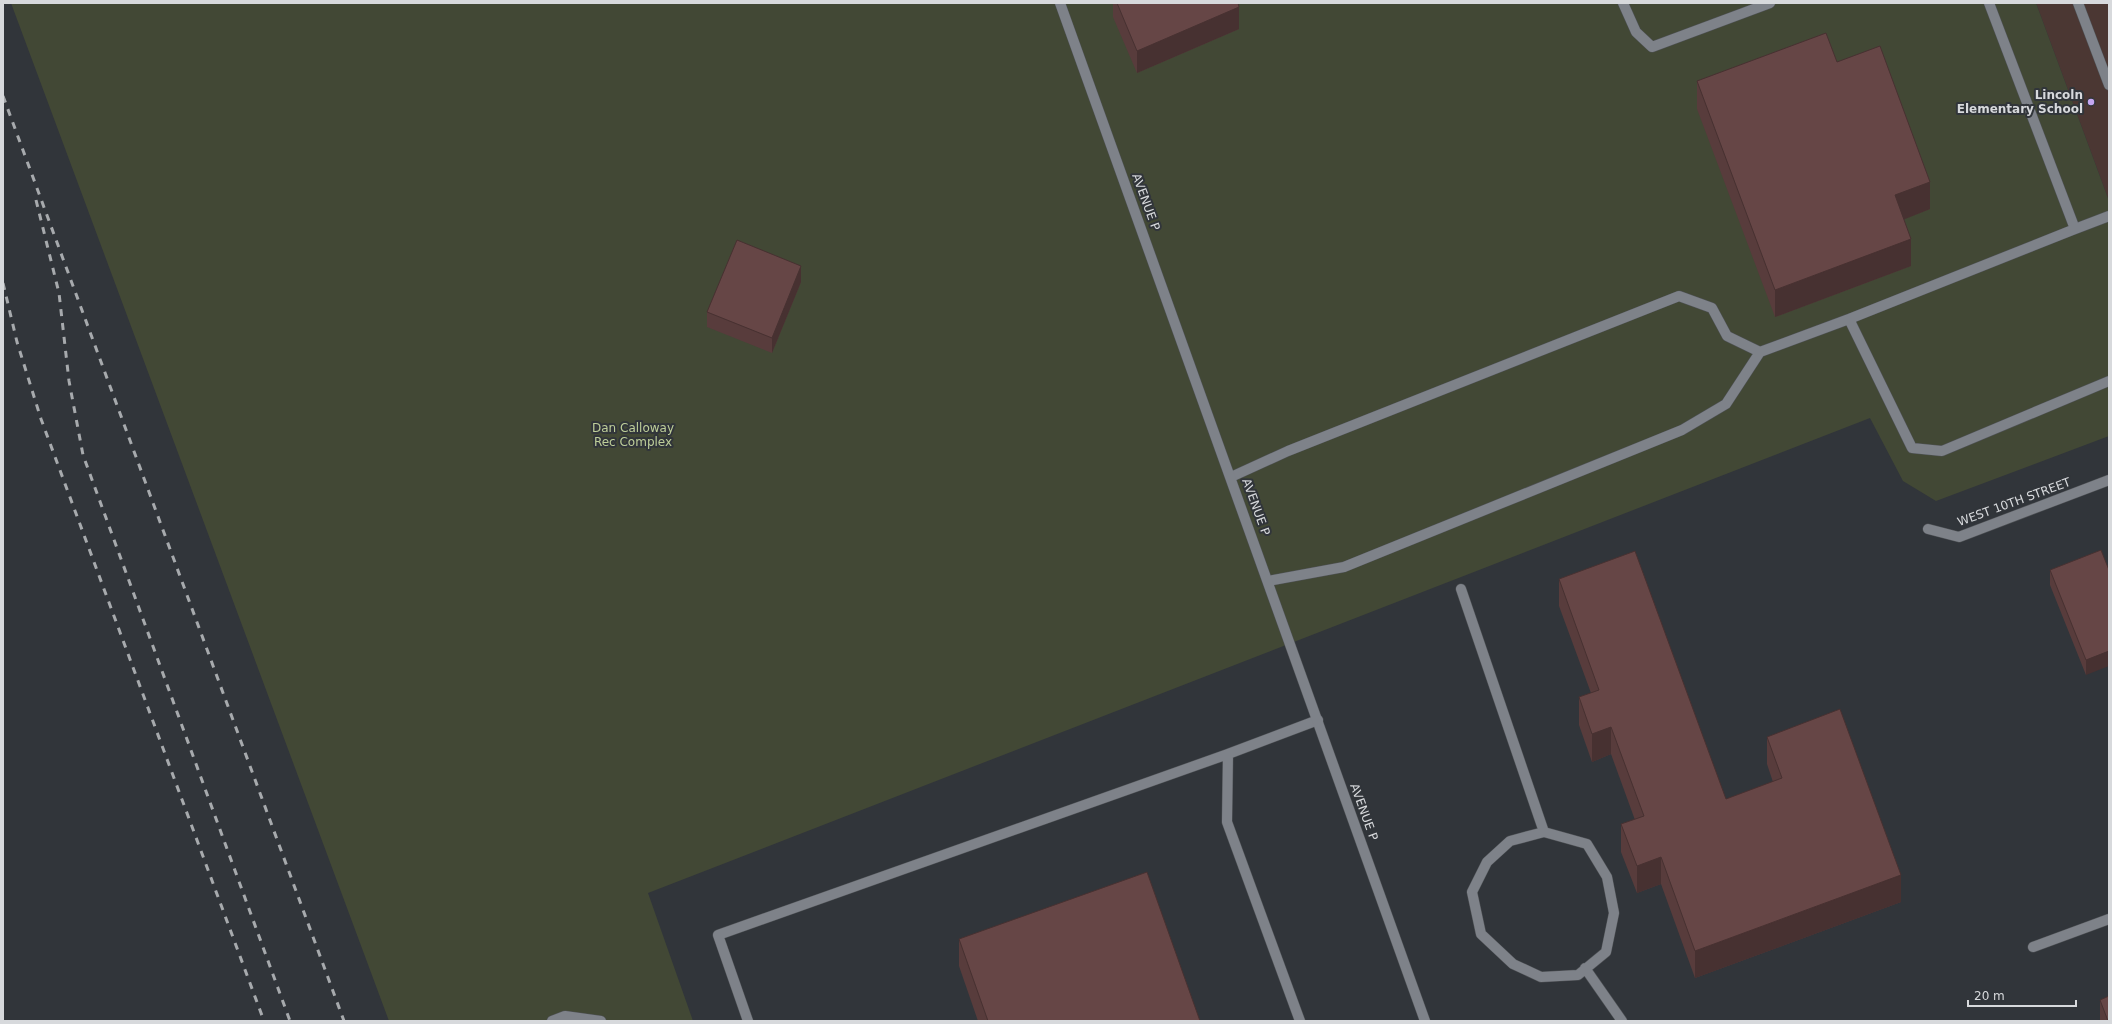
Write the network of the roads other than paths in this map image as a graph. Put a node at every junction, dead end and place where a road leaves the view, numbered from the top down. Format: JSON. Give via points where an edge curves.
{"nodes":[{"id":1,"x":1060,"y":3,"type":"edge"},
{"id":2,"x":1624,"y":3,"type":"edge"},
{"id":3,"x":1770,"y":3,"type":"edge"},
{"id":4,"x":1989,"y":3,"type":"edge"},
{"id":5,"x":2078,"y":3,"type":"edge"},
{"id":6,"x":2109,"y":85,"type":"edge"},
{"id":7,"x":2109,"y":216,"type":"edge"},
{"id":8,"x":2075,"y":229,"type":"junction"},
{"id":9,"x":1849,"y":319,"type":"junction"},
{"id":10,"x":1760,"y":352,"type":"junction"},
{"id":11,"x":2109,"y":381,"type":"edge"},
{"id":12,"x":1231,"y":477,"type":"junction"},
{"id":13,"x":2109,"y":480,"type":"edge"},
{"id":14,"x":1928,"y":529,"type":"dead end"},
{"id":15,"x":1268,"y":581,"type":"junction"},
{"id":16,"x":1461,"y":589,"type":"dead end"},
{"id":17,"x":1318,"y":720,"type":"junction"},
{"id":18,"x":1228,"y":754,"type":"junction"},
{"id":19,"x":1544,"y":832,"type":"junction"},
{"id":20,"x":2109,"y":919,"type":"edge"},
{"id":21,"x":2033,"y":947,"type":"dead end"},
{"id":22,"x":1586,"y":968,"type":"junction"},
{"id":23,"x":552,"y":1021,"type":"edge"},
{"id":24,"x":601,"y":1021,"type":"edge"},
{"id":25,"x":748,"y":1021,"type":"edge"},
{"id":26,"x":1300,"y":1021,"type":"edge"},
{"id":27,"x":1425,"y":1021,"type":"edge"},
{"id":28,"x":1622,"y":1021,"type":"edge"}],
"edges":[{"from":1,"to":12,"type":"street","name":"AVENUE P"},
{"from":2,"to":3,"type":"street","via":[[1636,32],[1652,47]]},
{"from":4,"to":8,"type":"street"},
{"from":5,"to":6,"type":"street"},
{"from":7,"to":8,"type":"street"},
{"from":8,"to":9,"type":"street"},
{"from":9,"to":10,"type":"street"},
{"from":9,"to":11,"type":"street","via":[[1912,448],[1942,451]]},
{"from":10,"to":12,"type":"street","via":[[1727,336],[1712,308],[1679,296],[1296,448]]},
{"from":10,"to":15,"type":"street","via":[[1726,404],[1682,430],[1344,567]]},
{"from":12,"to":15,"type":"street","name":"AVENUE P"},
{"from":13,"to":14,"type":"street","name":"WEST 10TH STREET","via":[[1959,537]]},
{"from":15,"to":17,"type":"street","name":"AVENUE P"},
{"from":16,"to":19,"type":"street"},
{"from":17,"to":18,"type":"street"},
{"from":17,"to":27,"type":"street","name":"AVENUE P"},
{"from":18,"to":25,"type":"street","via":[[718,935]]},
{"from":18,"to":26,"type":"street","via":[[1227,822]]},
{"from":19,"to":22,"type":"street","via":[[1587,844],[1607,877],[1614,913],[1606,952]]},
{"from":19,"to":22,"type":"street","via":[[1510,840],[1487,862],[1472,892],[1481,934],[1513,964],[1541,977],[1578,975]]},
{"from":20,"to":21,"type":"street"},
{"from":22,"to":28,"type":"street"},
{"from":23,"to":24,"type":"street","via":[[565,1016]]}]}
